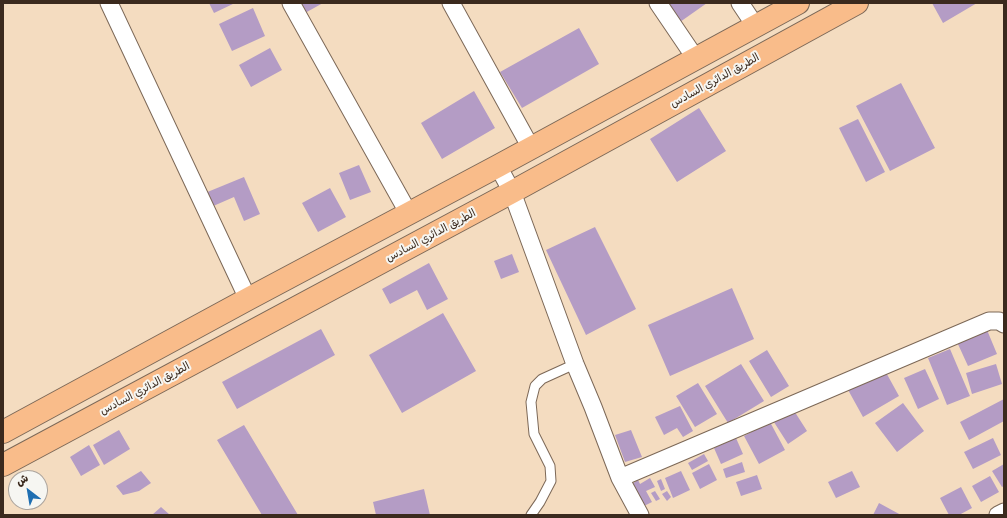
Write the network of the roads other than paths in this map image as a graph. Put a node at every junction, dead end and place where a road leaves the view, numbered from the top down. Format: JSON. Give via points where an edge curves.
{"nodes":[{"id":1,"x":109,"y":3,"type":"edge"},
{"id":2,"x":291,"y":3,"type":"edge"},
{"id":3,"x":451,"y":3,"type":"edge"},
{"id":4,"x":658,"y":3,"type":"edge"},
{"id":5,"x":740,"y":3,"type":"edge"},
{"id":6,"x":798,"y":3,"type":"edge"},
{"id":7,"x":857,"y":3,"type":"edge"},
{"id":8,"x":756,"y":27,"type":"junction"},
{"id":9,"x":696,"y":59,"type":"junction"},
{"id":10,"x":531,"y":148,"type":"junction"},
{"id":11,"x":498,"y":166,"type":"junction"},
{"id":12,"x":512,"y":192,"type":"junction"},
{"id":13,"x":409,"y":214,"type":"junction"},
{"id":14,"x":248,"y":298,"type":"junction"},
{"id":15,"x":1004,"y":324,"type":"edge"},
{"id":16,"x":575,"y":364,"type":"junction"},
{"id":17,"x":3,"y":432,"type":"edge"},
{"id":18,"x":3,"y":465,"type":"edge"},
{"id":19,"x":620,"y":478,"type":"junction"},
{"id":20,"x":1004,"y":512,"type":"edge"},
{"id":21,"x":531,"y":515,"type":"edge"},
{"id":22,"x":640,"y":515,"type":"edge"},
{"id":23,"x":998,"y":515,"type":"edge"}],
"edges":[{"from":1,"to":14,"type":"street"},
{"from":2,"to":13,"type":"street"},
{"from":3,"to":10,"type":"street"},
{"from":4,"to":9,"type":"street"},
{"from":5,"to":8,"type":"street"},
{"from":6,"to":8,"type":"highway"},
{"from":7,"to":12,"type":"highway","name":"الطريق الدائري السادس"},
{"from":8,"to":9,"type":"highway"},
{"from":9,"to":10,"type":"highway"},
{"from":10,"to":11,"type":"highway"},
{"from":11,"to":12,"type":"street"},
{"from":11,"to":13,"type":"highway"},
{"from":12,"to":16,"type":"street"},
{"from":12,"to":18,"type":"highway","name":"الطريق الدائري السادس"},
{"from":13,"to":14,"type":"highway"},
{"from":14,"to":17,"type":"highway"},
{"from":15,"to":19,"type":"street","via":[[989,321]]},
{"from":16,"to":19,"type":"street"},
{"from":16,"to":21,"type":"lane","via":[[542,379],[535,386],[531,402],[534,434],[550,466],[550,481]]},
{"from":19,"to":22,"type":"street"},
{"from":20,"to":23,"type":"street"}]}
